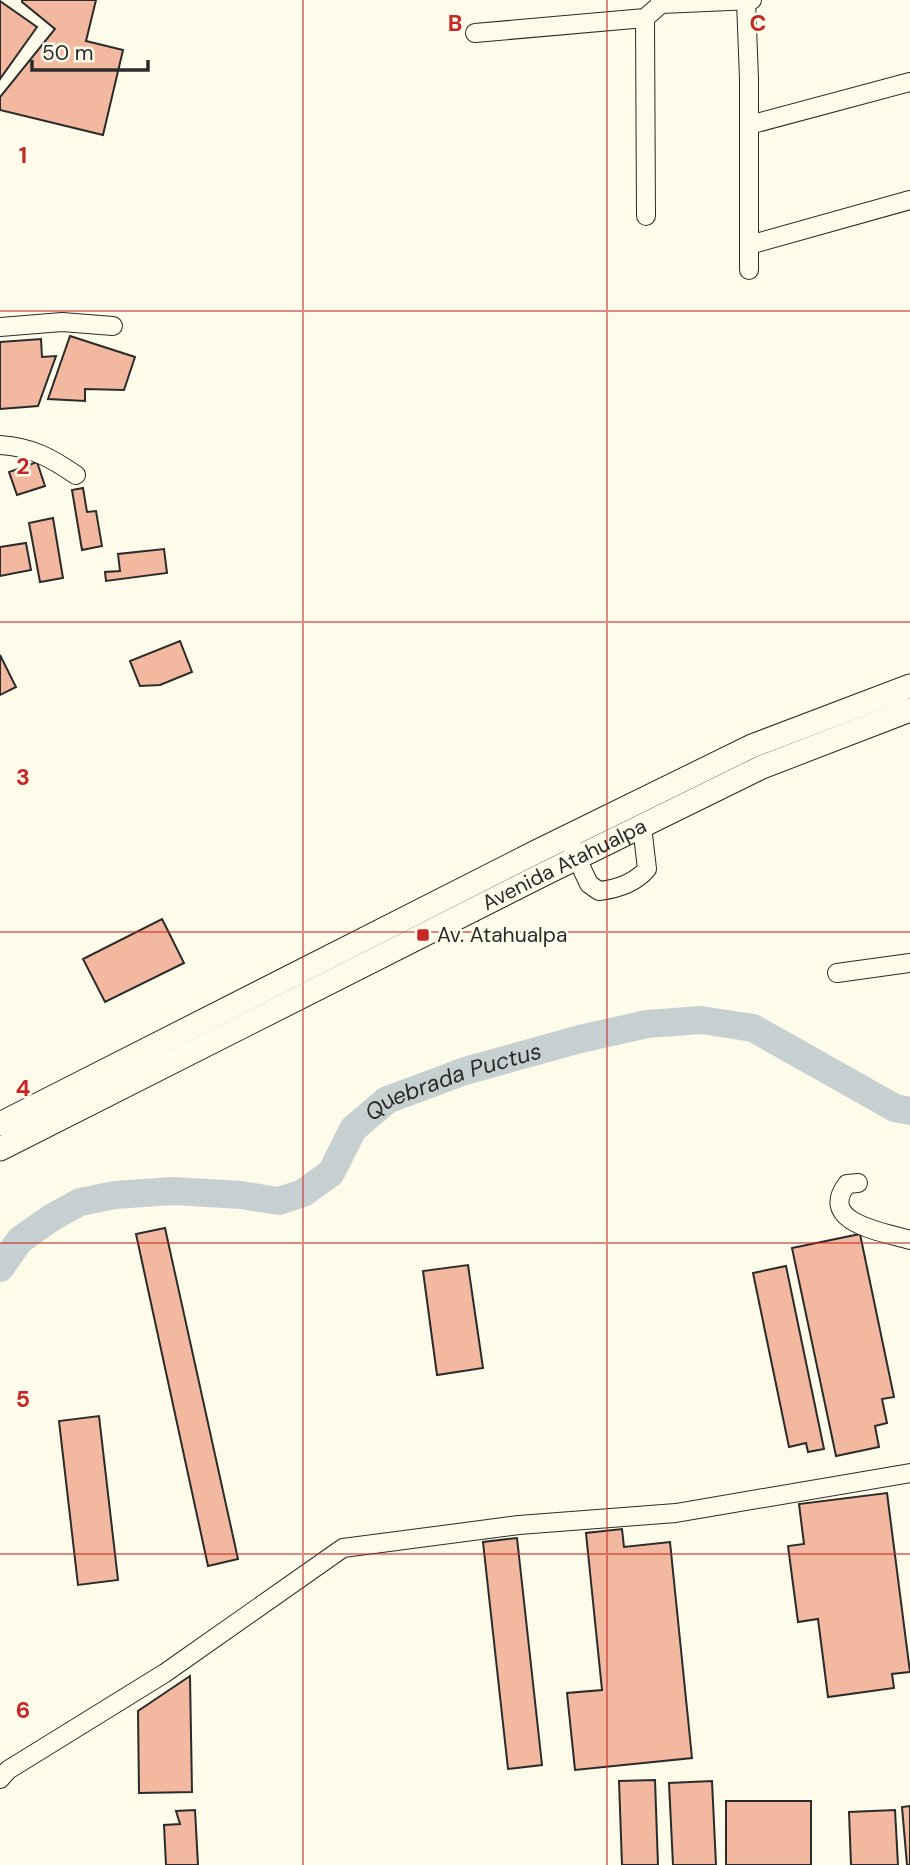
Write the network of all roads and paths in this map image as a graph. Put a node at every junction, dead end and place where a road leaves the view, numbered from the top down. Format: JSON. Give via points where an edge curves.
{"nodes":[{"id":1,"x":749,"y":1,"type":"edge"},
{"id":2,"x":661,"y":2,"type":"edge"},
{"id":3,"x":645,"y":18,"type":"junction"},
{"id":4,"x":475,"y":33,"type":"dead end"},
{"id":5,"x":910,"y":82,"type":"edge"},
{"id":6,"x":749,"y":125,"type":"junction"},
{"id":7,"x":910,"y":200,"type":"edge"},
{"id":8,"x":646,"y":216,"type":"dead end"},
{"id":9,"x":749,"y":245,"type":"junction"},
{"id":10,"x":749,"y":270,"type":"dead end"},
{"id":11,"x":113,"y":326,"type":"dead end"},
{"id":12,"x":0,"y":327,"type":"edge"},
{"id":13,"x":0,"y":445,"type":"edge"},
{"id":14,"x":76,"y":475,"type":"dead end"},
{"id":15,"x":910,"y":686,"type":"edge"},
{"id":16,"x":910,"y":710,"type":"edge"},
{"id":17,"x":841,"y":725,"type":"junction"},
{"id":18,"x":647,"y":815,"type":"junction"},
{"id":19,"x":567,"y":837,"type":"junction"},
{"id":20,"x":577,"y":858,"type":"junction"},
{"id":21,"x":428,"y":920,"type":"junction"},
{"id":22,"x":910,"y":963,"type":"edge"},
{"id":23,"x":837,"y":973,"type":"dead end"},
{"id":24,"x":237,"y":1016,"type":"junction"},
{"id":25,"x":0,"y":1124,"type":"edge"},
{"id":26,"x":0,"y":1149,"type":"edge"},
{"id":27,"x":858,"y":1183,"type":"dead end"},
{"id":28,"x":910,"y":1240,"type":"edge"},
{"id":29,"x":910,"y":1473,"type":"edge"},
{"id":30,"x":0,"y":1779,"type":"edge"}],
"edges":[{"from":1,"to":2,"type":"street"},
{"from":1,"to":6,"type":"street"},
{"from":2,"to":3,"type":"street"},
{"from":3,"to":4,"type":"street"},
{"from":3,"to":8,"type":"street"},
{"from":5,"to":6,"type":"street"},
{"from":6,"to":9,"type":"street"},
{"from":7,"to":9,"type":"street"},
{"from":9,"to":10,"type":"street"},
{"from":11,"to":12,"type":"street","via":[[62,322]]},
{"from":13,"to":14,"type":"street","via":[[49,457]]},
{"from":15,"to":17,"type":"main road","name":"Avenida Atahualpa"},
{"from":16,"to":17,"type":"main road","name":"Avenida Atahualpa"},
{"from":17,"to":18,"type":"main road","name":"Avenida Atahualpa","via":[[752,746]]},
{"from":18,"to":19,"type":"main road","name":"Avenida Atahualpa"},
{"from":18,"to":20,"type":"main road","name":"Avenida Atahualpa"},
{"from":18,"to":20,"type":"street","via":[[647,869],[640,877],[599,891],[589,884]]},
{"from":19,"to":20,"type":"street"},
{"from":19,"to":21,"type":"main road","name":"Avenida Atahualpa"},
{"from":20,"to":21,"type":"main road","name":"Avenida Atahualpa"},
{"from":21,"to":24,"type":"main road","name":"Avenida Atahualpa"},
{"from":22,"to":23,"type":"street"},
{"from":24,"to":25,"type":"main road","name":"Avenida Atahualpa"},
{"from":24,"to":26,"type":"main road","name":"Avenida Atahualpa"},
{"from":27,"to":28,"type":"street","via":[[847,1184],[839,1195],[839,1208],[847,1218]]},
{"from":29,"to":30,"type":"street","via":[[676,1513],[519,1525],[343,1548],[165,1673]]}]}
